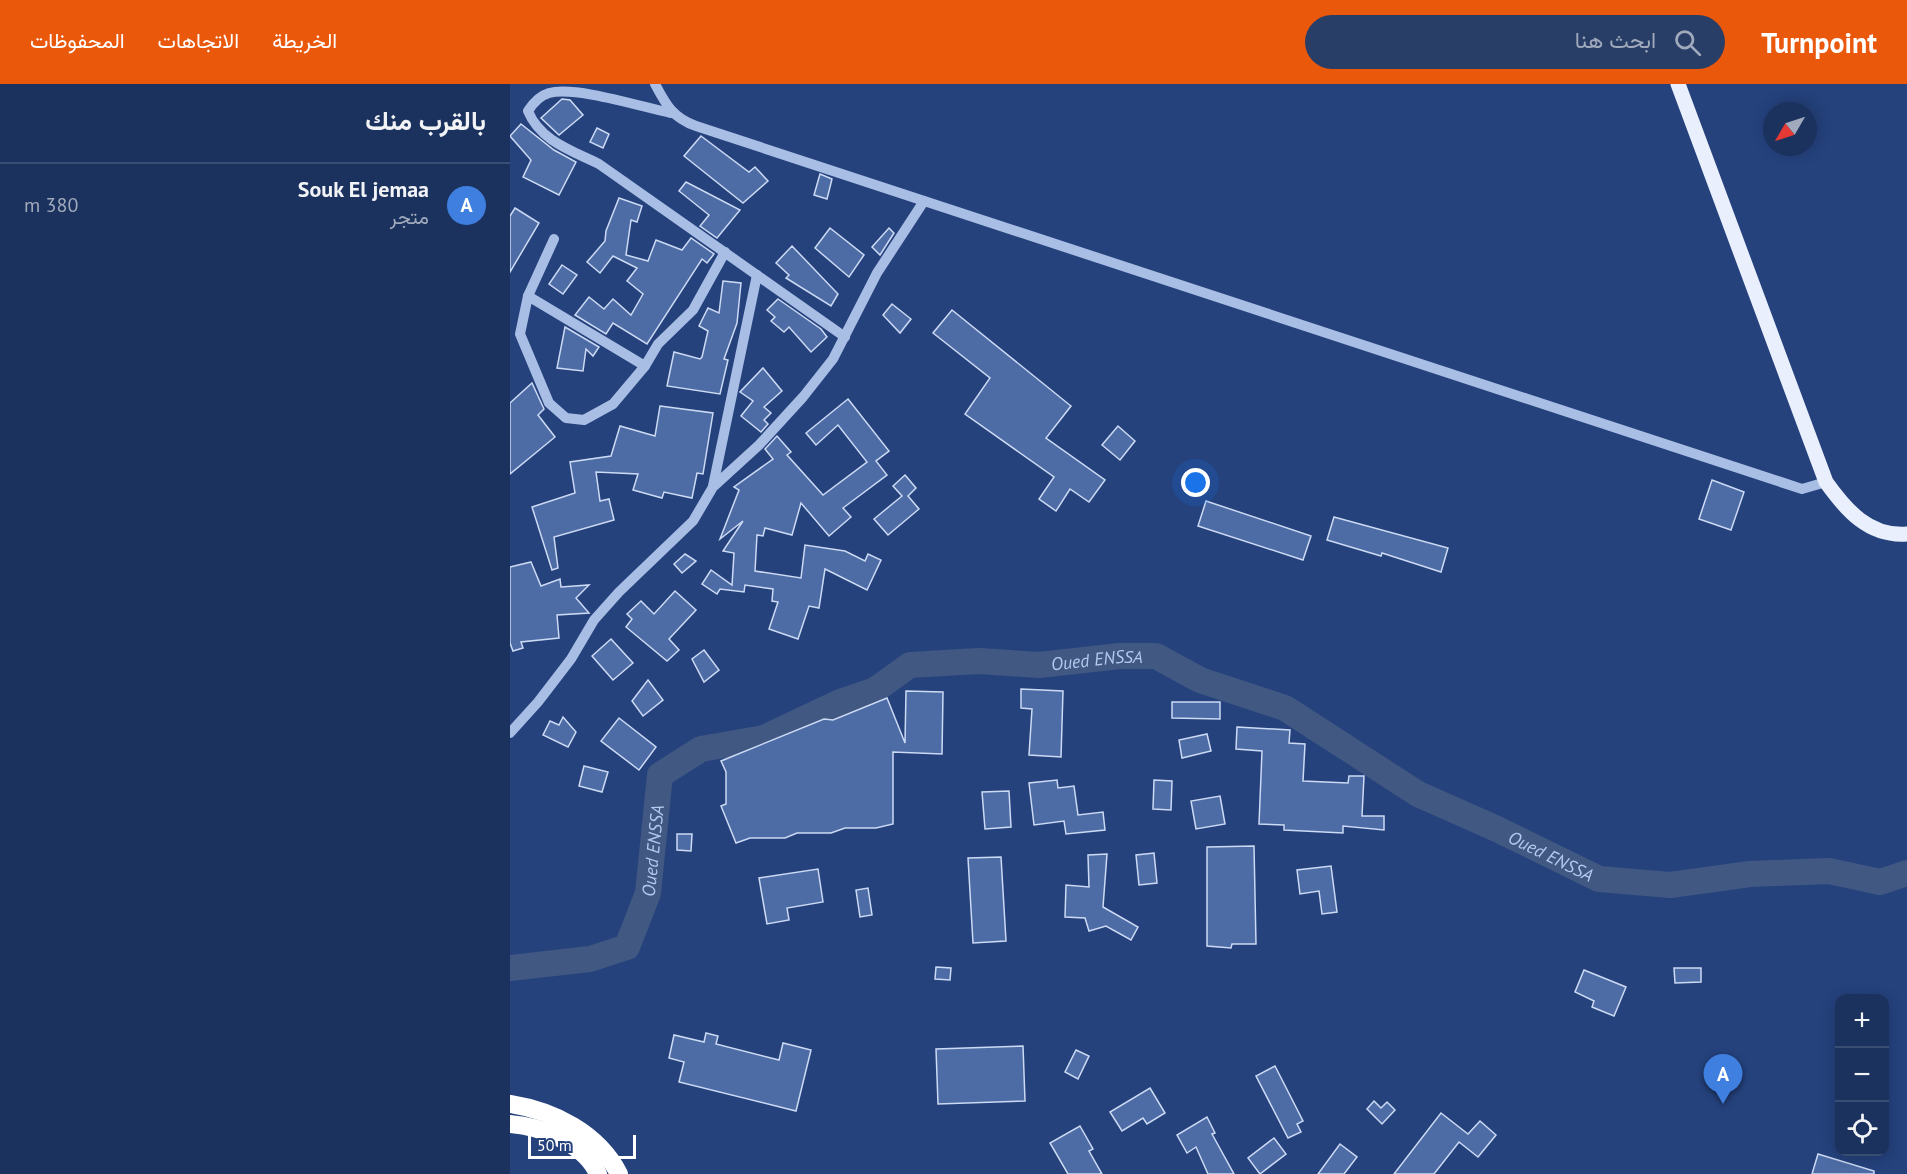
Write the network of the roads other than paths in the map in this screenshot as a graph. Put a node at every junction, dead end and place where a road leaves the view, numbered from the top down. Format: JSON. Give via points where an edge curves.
{"nodes":[{"id":1,"x":656,"y":84,"type":"edge"},
{"id":2,"x":1678,"y":84,"type":"edge"},
{"id":3,"x":671,"y":113,"type":"junction"},
{"id":4,"x":924,"y":201,"type":"junction"},
{"id":5,"x":554,"y":239,"type":"dead end"},
{"id":6,"x":725,"y":252,"type":"junction"},
{"id":7,"x":757,"y":275,"type":"junction"},
{"id":8,"x":528,"y":296,"type":"junction"},
{"id":9,"x":844,"y":337,"type":"junction"},
{"id":10,"x":645,"y":366,"type":"junction"},
{"id":11,"x":1826,"y":482,"type":"junction"},
{"id":12,"x":713,"y":487,"type":"junction"},
{"id":13,"x":1907,"y":534,"type":"edge"},
{"id":14,"x":510,"y":733,"type":"edge"},
{"id":15,"x":510,"y":1104,"type":"edge"},
{"id":16,"x":510,"y":1124,"type":"edge"},
{"id":17,"x":598,"y":1174,"type":"edge"},
{"id":18,"x":620,"y":1174,"type":"edge"}],
"edges":[{"from":1,"to":3,"type":"street"},
{"from":2,"to":11,"type":"main road"},
{"from":3,"to":4,"type":"street","via":[[682,121]]},
{"from":3,"to":6,"type":"street","via":[[572,92],[549,93],[535,101],[528,111],[544,134],[599,164]]},
{"from":4,"to":9,"type":"street","via":[[877,273]]},
{"from":4,"to":11,"type":"street","via":[[1802,489]]},
{"from":5,"to":8,"type":"street"},
{"from":6,"to":7,"type":"street"},
{"from":6,"to":10,"type":"street","via":[[693,310],[658,344]]},
{"from":7,"to":9,"type":"street"},
{"from":7,"to":12,"type":"street"},
{"from":8,"to":10,"type":"street"},
{"from":8,"to":10,"type":"street","via":[[520,334],[549,402],[566,418],[584,420],[613,404]]},
{"from":9,"to":12,"type":"street","via":[[833,359],[803,397]]},
{"from":11,"to":13,"type":"main road","via":[[1857,519],[1879,531]]},
{"from":12,"to":14,"type":"street","via":[[693,521],[594,620],[571,659]]},
{"from":15,"to":18,"type":"highway","via":[[557,1118],[596,1142]]},
{"from":16,"to":17,"type":"highway","via":[[523,1125],[567,1143],[585,1156]]}]}
